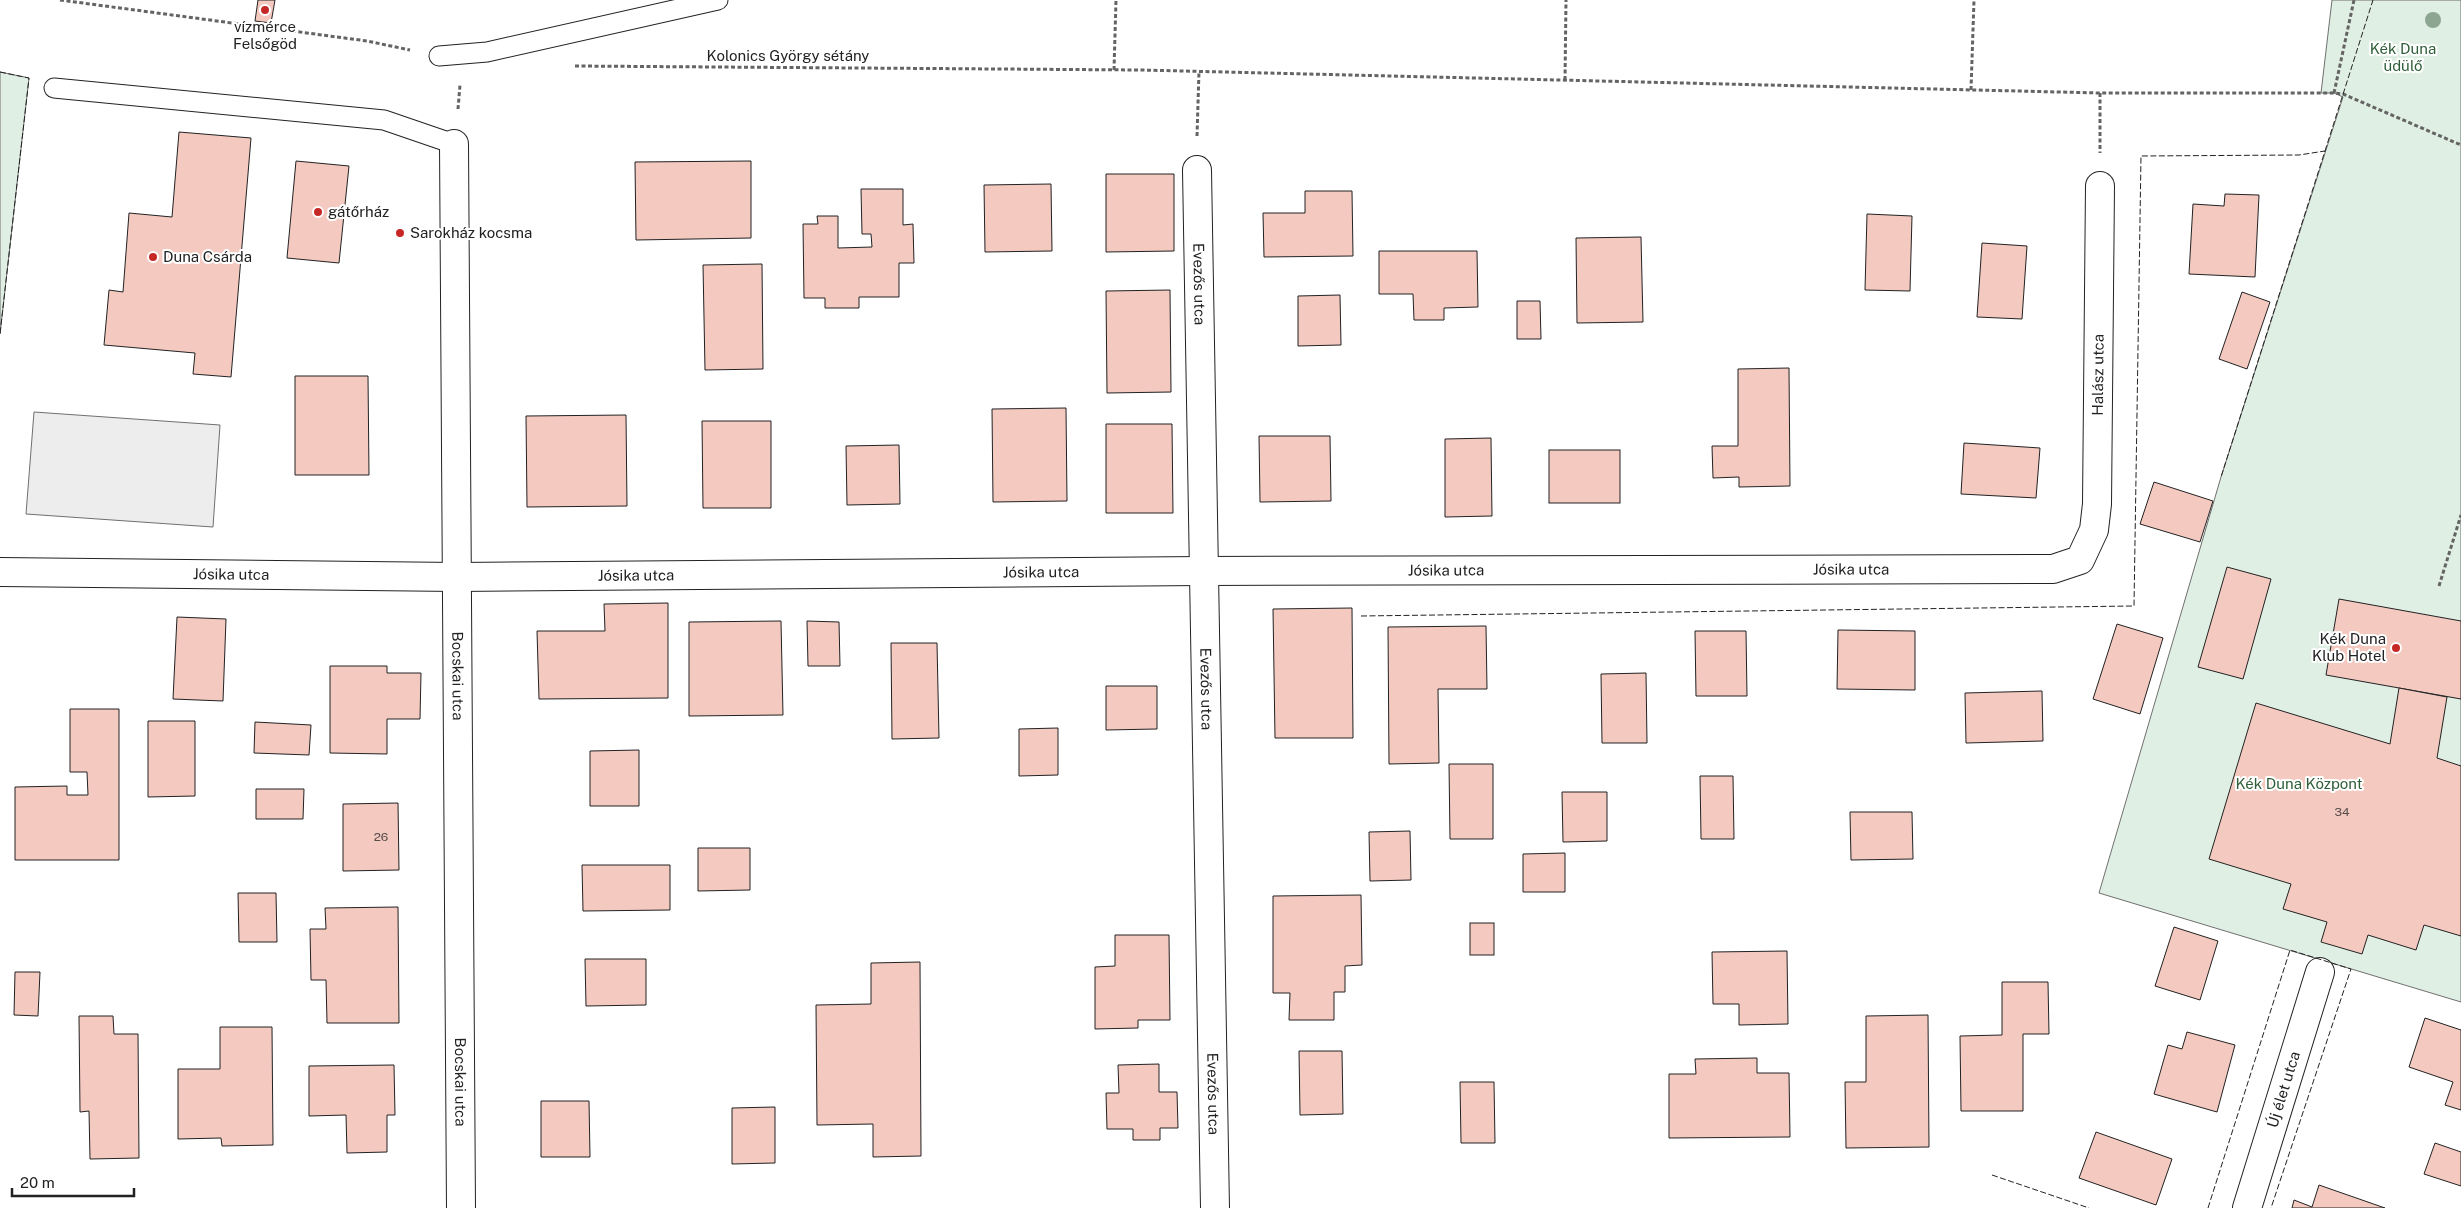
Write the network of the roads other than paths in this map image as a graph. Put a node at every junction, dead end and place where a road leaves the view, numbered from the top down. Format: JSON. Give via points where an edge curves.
{"nodes":[{"id":1,"x":718,"y":0,"type":"edge"},
{"id":2,"x":438,"y":56,"type":"road end"},
{"id":3,"x":54,"y":88,"type":"dead end"},
{"id":4,"x":454,"y":144,"type":"joint"},
{"id":5,"x":1197,"y":170,"type":"road end"},
{"id":6,"x":2100,"y":186,"type":"road end"},
{"id":7,"x":2080,"y":560,"type":"joint"},
{"id":8,"x":1203,"y":571,"type":"junction"},
{"id":9,"x":0,"y":572,"type":"edge"},
{"id":10,"x":457,"y":577,"type":"junction"},
{"id":11,"x":2320,"y":972,"type":"dead end"},
{"id":12,"x":461,"y":1208,"type":"edge"},
{"id":13,"x":1215,"y":1208,"type":"edge"},
{"id":14,"x":2247,"y":1208,"type":"edge"}],
"edges":[{"from":1,"to":2,"type":"lane","via":[[487,52]]},
{"from":3,"to":4,"type":"lane","via":[[384,120]]},
{"from":4,"to":10,"type":"street","name":"Bocskai utca"},
{"from":5,"to":8,"type":"street","name":"Evezős utca"},
{"from":6,"to":7,"type":"street","name":"Halász utca","via":[[2097,504],[2094,530]]},
{"from":7,"to":8,"type":"street","name":"Jósika utca","via":[[2053,569]]},
{"from":8,"to":10,"type":"street","name":"Jósika utca"},
{"from":8,"to":13,"type":"street","name":"Evezős utca"},
{"from":9,"to":10,"type":"street","name":"Jósika utca"},
{"from":10,"to":12,"type":"street","name":"Bocskai utca"},
{"from":11,"to":14,"type":"street","name":"Új élet utca"}]}
